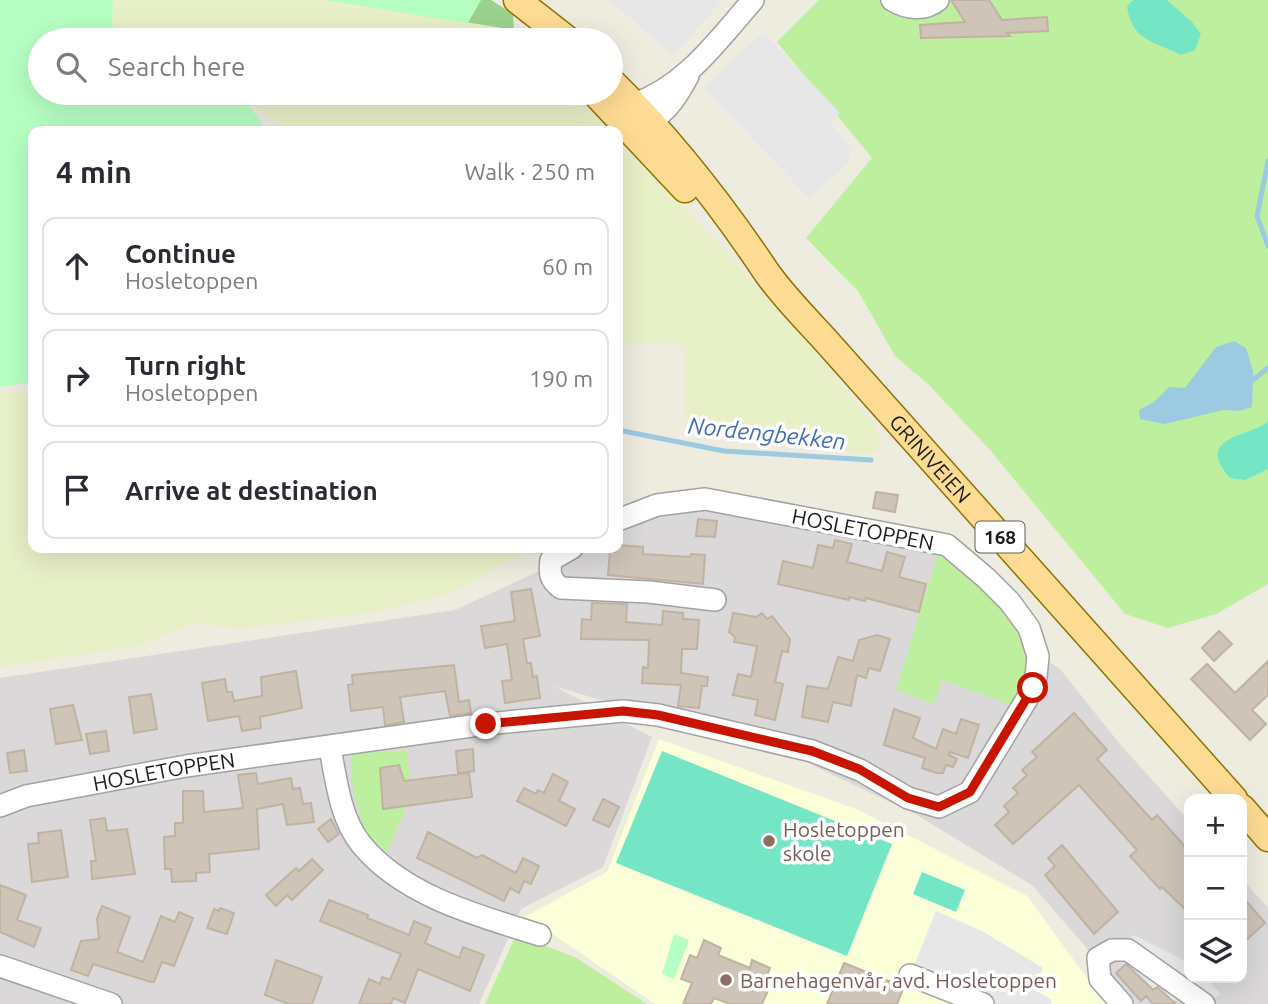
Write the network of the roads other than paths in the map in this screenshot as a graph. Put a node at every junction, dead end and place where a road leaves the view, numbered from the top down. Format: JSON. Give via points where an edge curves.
{"nodes":[{"id":1,"x":495,"y":0,"type":"edge"},
{"id":2,"x":517,"y":0,"type":"edge"},
{"id":3,"x":753,"y":0,"type":"edge"},
{"id":4,"x":892,"y":0,"type":"edge"},
{"id":5,"x":938,"y":0,"type":"edge"},
{"id":6,"x":527,"y":28,"type":"edge"},
{"id":7,"x":553,"y":28,"type":"edge"},
{"id":8,"x":623,"y":97,"type":"edge"},
{"id":9,"x":617,"y":105,"type":"edge"},
{"id":10,"x":639,"y":118,"type":"junction"},
{"id":11,"x":623,"y":518,"type":"edge"},
{"id":12,"x":564,"y":553,"type":"edge"},
{"id":13,"x":715,"y":600,"type":"dead end"},
{"id":14,"x":330,"y":748,"type":"junction"},
{"id":15,"x":1230,"y":794,"type":"edge"},
{"id":16,"x":0,"y":806,"type":"edge"},
{"id":17,"x":1247,"y":814,"type":"edge"},
{"id":18,"x":1268,"y":838,"type":"edge"},
{"id":19,"x":540,"y":935,"type":"dead end"},
{"id":20,"x":0,"y":966,"type":"edge"},
{"id":21,"x":910,"y":975,"type":"dead end"},
{"id":22,"x":111,"y":1004,"type":"edge"},
{"id":23,"x":983,"y":1004,"type":"edge"},
{"id":24,"x":1122,"y":1004,"type":"edge"},
{"id":25,"x":1204,"y":1004,"type":"edge"}],
"edges":[{"from":1,"to":6,"type":"main road"},
{"from":2,"to":7,"type":"main road"},
{"from":3,"to":10,"type":"street","via":[[690,71],[675,101]]},
{"from":4,"to":5,"type":"street","via":[[903,7],[920,8]]},
{"from":8,"to":10,"type":"main road","name":"GRINIVEIEN","number":"168"},
{"from":9,"to":10,"type":"main road","name":"GRINIVEIEN","number":"168"},
{"from":10,"to":15,"type":"main road","name":"GRINIVEIEN","number":"168","via":[[753,248],[768,274]]},
{"from":11,"to":14,"type":"street","name":"HOSLETOPPEN","via":[[657,505],[705,499],[947,545],[1010,602],[1029,628],[1038,656],[1033,688],[970,792],[939,807],[908,798],[859,769],[812,751],[623,711],[486,724]]},
{"from":12,"to":13,"type":"street","via":[[551,561],[549,572],[561,587]]},
{"from":14,"to":16,"type":"street","name":"HOSLETOPPEN","via":[[186,765],[26,796]]},
{"from":14,"to":19,"type":"street","via":[[346,817],[360,843],[385,868],[428,895]]},
{"from":17,"to":18,"type":"main road"},
{"from":20,"to":22,"type":"street"},
{"from":21,"to":23,"type":"street"},
{"from":24,"to":25,"type":"street","via":[[1100,979],[1098,958],[1112,950],[1128,950]]}]}
